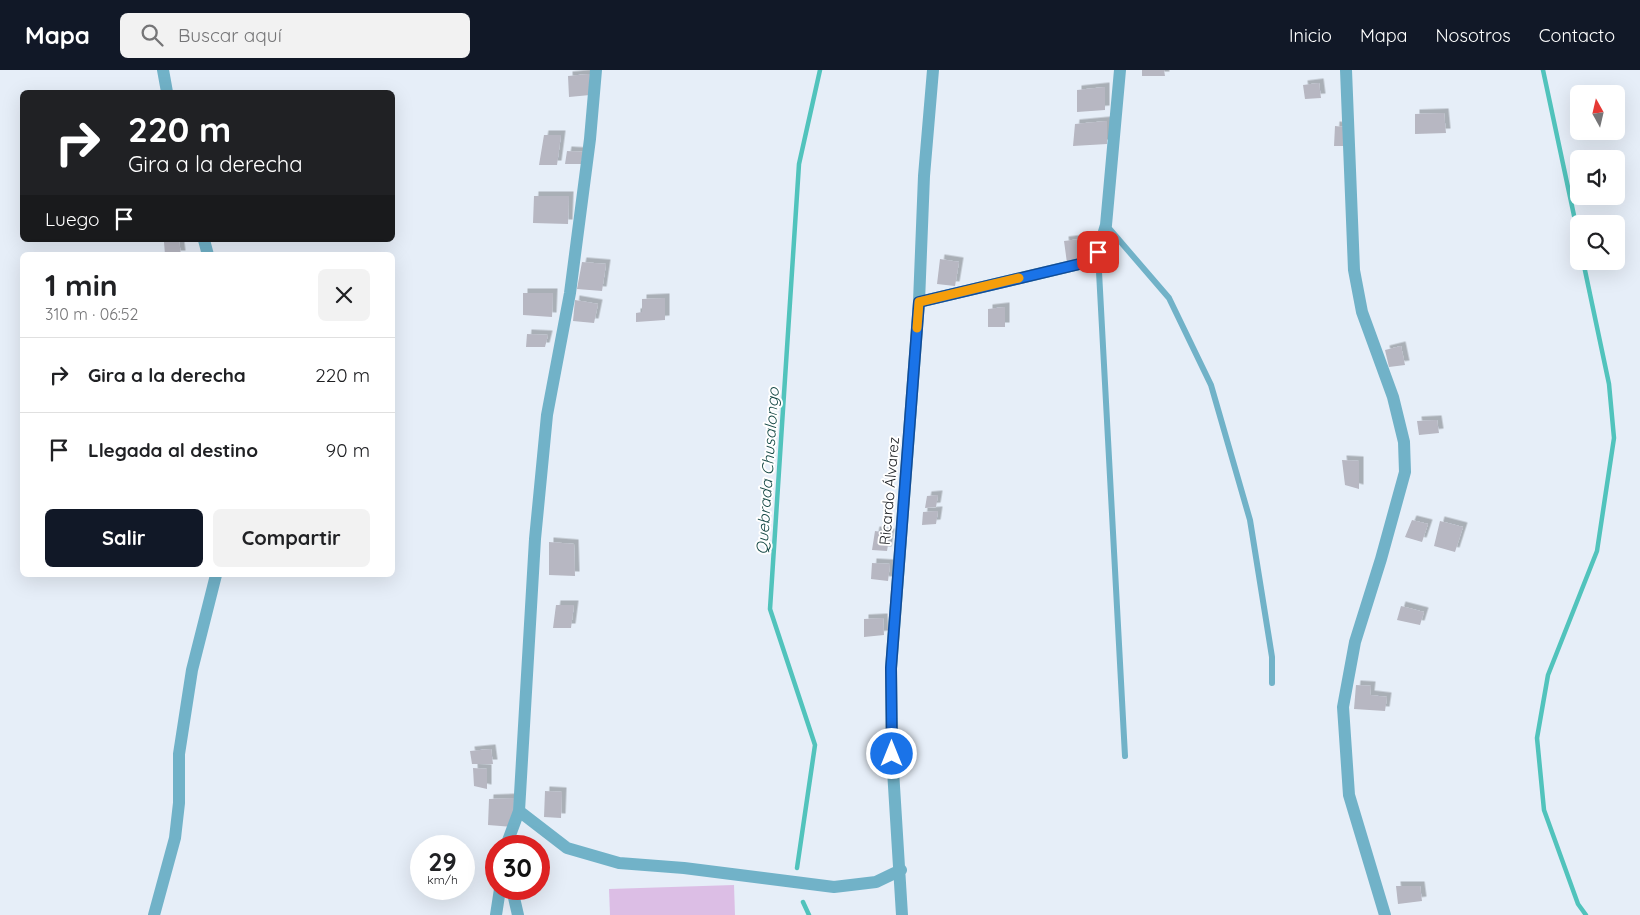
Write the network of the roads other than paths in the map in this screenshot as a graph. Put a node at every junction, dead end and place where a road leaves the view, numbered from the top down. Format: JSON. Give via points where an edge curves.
{"nodes":[{"id":1,"x":163,"y":70,"type":"edge"},
{"id":2,"x":596,"y":70,"type":"edge"},
{"id":3,"x":933,"y":70,"type":"edge"},
{"id":4,"x":1120,"y":70,"type":"edge"},
{"id":5,"x":1346,"y":70,"type":"edge"},
{"id":6,"x":167,"y":90,"type":"edge"},
{"id":7,"x":1106,"y":225,"type":"junction"},
{"id":8,"x":1098,"y":252,"type":"junction"},
{"id":9,"x":919,"y":302,"type":"junction"},
{"id":10,"x":215,"y":577,"type":"edge"},
{"id":11,"x":1272,"y":683,"type":"dead end"},
{"id":12,"x":1125,"y":756,"type":"dead end"},
{"id":13,"x":519,"y":811,"type":"junction"},
{"id":14,"x":510,"y":835,"type":"edge"},
{"id":15,"x":901,"y":870,"type":"junction"},
{"id":16,"x":498,"y":900,"type":"edge"},
{"id":17,"x":515,"y":900,"type":"edge"},
{"id":18,"x":154,"y":915,"type":"edge"},
{"id":19,"x":496,"y":915,"type":"edge"},
{"id":20,"x":518,"y":915,"type":"edge"},
{"id":21,"x":902,"y":915,"type":"edge"},
{"id":22,"x":1385,"y":915,"type":"edge"}],
"edges":[{"from":1,"to":6,"type":"street"},
{"from":2,"to":13,"type":"street","via":[[570,293],[547,415],[535,539]]},
{"from":3,"to":9,"type":"street","name":"Ricardo Álvarez","via":[[924,176]]},
{"from":4,"to":7,"type":"street"},
{"from":5,"to":22,"type":"street","via":[[1354,270],[1362,312],[1393,397],[1404,442],[1405,472],[1355,642],[1343,707],[1349,795]]},
{"from":7,"to":8,"type":"street"},
{"from":7,"to":11,"type":"lane","via":[[1168,298],[1211,385],[1250,520],[1272,657]]},
{"from":8,"to":9,"type":"street","via":[[1088,262]]},
{"from":8,"to":12,"type":"lane"},
{"from":9,"to":15,"type":"street","name":"Ricardo Álvarez","via":[[891,668],[892,754]]},
{"from":10,"to":18,"type":"street","via":[[192,670],[179,754],[175,838]]},
{"from":13,"to":14,"type":"street"},
{"from":13,"to":15,"type":"street","via":[[567,848],[619,863],[834,887],[876,882]]},
{"from":15,"to":21,"type":"street","name":"Ricardo Álvarez"},
{"from":16,"to":19,"type":"street"},
{"from":17,"to":20,"type":"street"}]}
